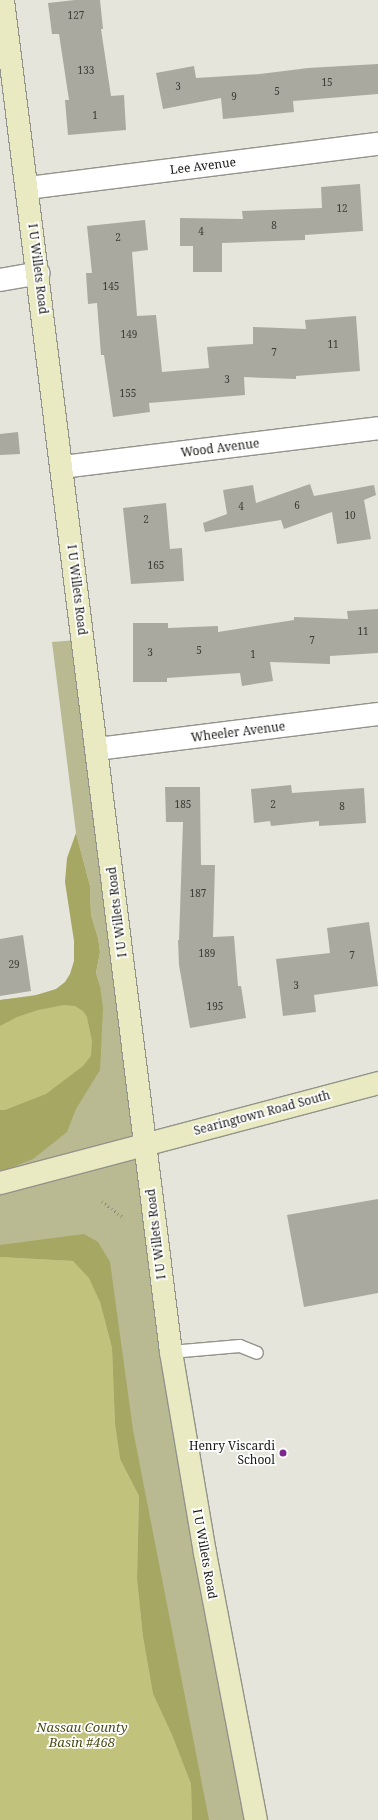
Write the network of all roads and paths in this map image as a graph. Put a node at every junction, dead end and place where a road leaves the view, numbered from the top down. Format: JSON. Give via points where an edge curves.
{"nodes":[{"id":1,"x":3,"y":0,"type":"edge"},
{"id":2,"x":5,"y":51,"type":"edge"},
{"id":3,"x":378,"y":144,"type":"edge"},
{"id":4,"x":28,"y":188,"type":"junction"},
{"id":5,"x":38,"y":273,"type":"junction"},
{"id":6,"x":0,"y":280,"type":"edge"},
{"id":7,"x":378,"y":428,"type":"edge"},
{"id":8,"x":62,"y":467,"type":"junction"},
{"id":9,"x":378,"y":714,"type":"edge"},
{"id":10,"x":97,"y":750,"type":"junction"},
{"id":11,"x":378,"y":1083,"type":"edge"},
{"id":12,"x":146,"y":1144,"type":"junction"},
{"id":13,"x":0,"y":1183,"type":"edge"},
{"id":14,"x":102,"y":1201,"type":"dead end"},
{"id":15,"x":124,"y":1218,"type":"dead end"},
{"id":16,"x":171,"y":1352,"type":"junction"},
{"id":17,"x":257,"y":1353,"type":"dead end"},
{"id":18,"x":256,"y":1820,"type":"edge"}],
"edges":[{"from":1,"to":2,"type":"main road","name":"I U Willets Road"},
{"from":2,"to":4,"type":"main road","name":"I U Willets Road"},
{"from":3,"to":4,"type":"street","name":"Lee Avenue"},
{"from":4,"to":5,"type":"main road","name":"I U Willets Road"},
{"from":5,"to":6,"type":"street"},
{"from":5,"to":8,"type":"main road","name":"I U Willets Road"},
{"from":7,"to":8,"type":"street","name":"Wood Avenue"},
{"from":8,"to":10,"type":"main road","name":"I U Willets Road"},
{"from":9,"to":10,"type":"street","name":"Wheeler Avenue"},
{"from":10,"to":12,"type":"main road","name":"I U Willets Road"},
{"from":11,"to":12,"type":"main road","name":"Searingtown Road South"},
{"from":12,"to":13,"type":"main road","name":"Searingtown Road South"},
{"from":12,"to":16,"type":"main road","name":"I U Willets Road"},
{"from":14,"to":15,"type":"path"},
{"from":16,"to":17,"type":"lane","via":[[240,1346]]},
{"from":16,"to":18,"type":"main road","name":"I U Willets Road","via":[[204,1553]]}]}
